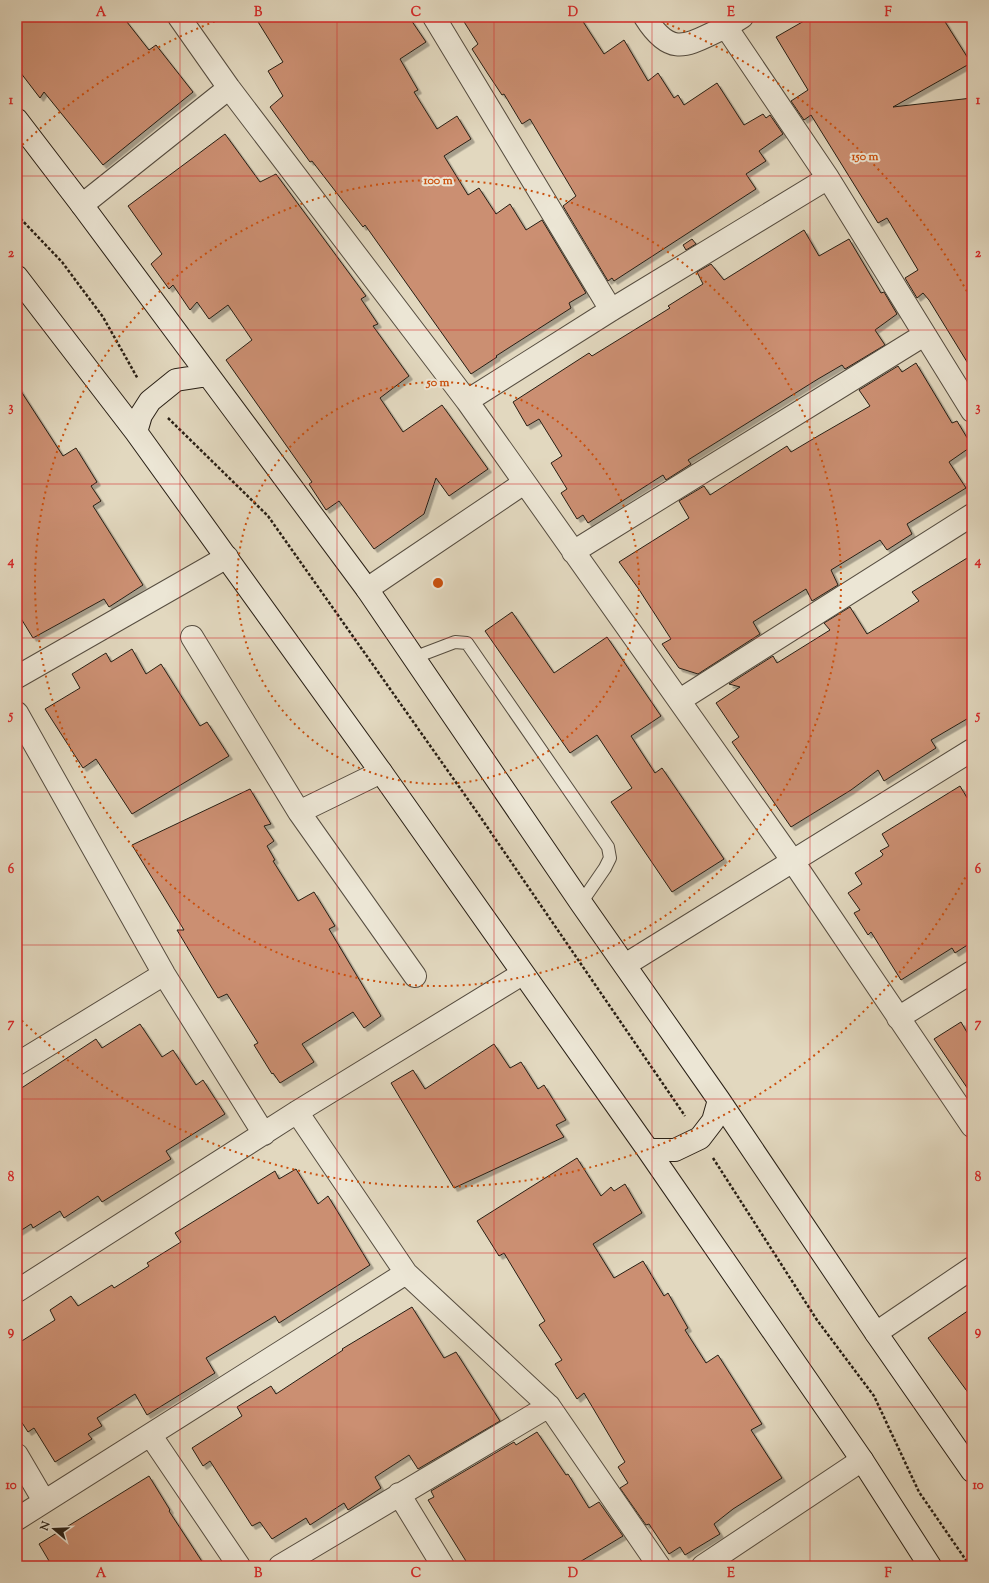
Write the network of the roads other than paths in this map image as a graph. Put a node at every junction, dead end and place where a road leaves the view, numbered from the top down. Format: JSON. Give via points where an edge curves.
{"nodes":[{"id":1,"x":179,"y":17,"type":"edge"},
{"id":2,"x":434,"y":17,"type":"edge"},
{"id":3,"x":645,"y":17,"type":"edge"},
{"id":4,"x":734,"y":22,"type":"edge"},
{"id":5,"x":229,"y":88,"type":"junction"},
{"id":6,"x":17,"y":120,"type":"edge"},
{"id":7,"x":828,"y":178,"type":"junction"},
{"id":8,"x":82,"y":205,"type":"junction"},
{"id":9,"x":17,"y":277,"type":"edge"},
{"id":10,"x":611,"y":310,"type":"junction"},
{"id":11,"x":924,"y":335,"type":"junction"},
{"id":12,"x":208,"y":374,"type":"junction"},
{"id":13,"x":467,"y":401,"type":"junction"},
{"id":14,"x":972,"y":411,"type":"edge"},
{"id":15,"x":136,"y":432,"type":"junction"},
{"id":16,"x":524,"y":483,"type":"junction"},
{"id":17,"x":972,"y":515,"type":"edge"},
{"id":18,"x":574,"y":552,"type":"junction"},
{"id":19,"x":227,"y":557,"type":"junction"},
{"id":20,"x":367,"y":589,"type":"junction"},
{"id":21,"x":192,"y":637,"type":"dead end"},
{"id":22,"x":413,"y":658,"type":"junction"},
{"id":23,"x":17,"y":677,"type":"edge"},
{"id":24,"x":680,"y":700,"type":"junction"},
{"id":25,"x":17,"y":713,"type":"edge"},
{"id":26,"x":972,"y":750,"type":"edge"},
{"id":27,"x":382,"y":772,"type":"junction"},
{"id":28,"x":300,"y":812,"type":"junction"},
{"id":29,"x":792,"y":860,"type":"junction"},
{"id":30,"x":581,"y":903,"type":"junction"},
{"id":31,"x":624,"y":965,"type":"junction"},
{"id":32,"x":972,"y":972,"type":"edge"},
{"id":33,"x":164,"y":974,"type":"junction"},
{"id":34,"x":522,"y":974,"type":"junction"},
{"id":35,"x":416,"y":976,"type":"dead end"},
{"id":36,"x":898,"y":1018,"type":"junction"},
{"id":37,"x":17,"y":1064,"type":"edge"},
{"id":38,"x":719,"y":1100,"type":"junction"},
{"id":39,"x":297,"y":1112,"type":"junction"},
{"id":40,"x":972,"y":1126,"type":"edge"},
{"id":41,"x":264,"y":1134,"type":"junction"},
{"id":42,"x":648,"y":1150,"type":"junction"},
{"id":43,"x":972,"y":1268,"type":"edge"},
{"id":44,"x":406,"y":1273,"type":"junction"},
{"id":45,"x":17,"y":1291,"type":"edge"},
{"id":46,"x":876,"y":1333,"type":"junction"},
{"id":47,"x":549,"y":1406,"type":"junction"},
{"id":48,"x":151,"y":1436,"type":"junction"},
{"id":49,"x":17,"y":1455,"type":"edge"},
{"id":50,"x":862,"y":1460,"type":"junction"},
{"id":51,"x":972,"y":1471,"type":"edge"},
{"id":52,"x":399,"y":1494,"type":"junction"},
{"id":53,"x":44,"y":1501,"type":"junction"},
{"id":54,"x":17,"y":1519,"type":"edge"},
{"id":55,"x":239,"y":1566,"type":"edge"},
{"id":56,"x":280,"y":1566,"type":"edge"},
{"id":57,"x":444,"y":1566,"type":"edge"},
{"id":58,"x":659,"y":1566,"type":"edge"},
{"id":59,"x":703,"y":1566,"type":"edge"},
{"id":60,"x":930,"y":1566,"type":"edge"}],
"edges":[{"from":1,"to":5,"type":"street"},
{"from":2,"to":10,"type":"street"},
{"from":3,"to":4,"type":"street","via":[[652,29],[662,38],[673,45],[685,46]]},
{"from":4,"to":7,"type":"street"},
{"from":5,"to":8,"type":"street"},
{"from":5,"to":13,"type":"street"},
{"from":6,"to":8,"type":"street"},
{"from":7,"to":10,"type":"street"},
{"from":7,"to":11,"type":"street"},
{"from":8,"to":12,"type":"street"},
{"from":9,"to":15,"type":"street"},
{"from":10,"to":13,"type":"street"},
{"from":11,"to":14,"type":"street"},
{"from":11,"to":18,"type":"street"},
{"from":12,"to":15,"type":"street","via":[[176,380],[150,401],[141,415]]},
{"from":12,"to":20,"type":"street"},
{"from":13,"to":16,"type":"street"},
{"from":15,"to":19,"type":"street"},
{"from":16,"to":18,"type":"street"},
{"from":16,"to":20,"type":"street"},
{"from":17,"to":24,"type":"street"},
{"from":18,"to":24,"type":"street"},
{"from":19,"to":23,"type":"street"},
{"from":19,"to":27,"type":"street"},
{"from":20,"to":22,"type":"street"},
{"from":21,"to":28,"type":"street"},
{"from":22,"to":30,"type":"street"},
{"from":22,"to":30,"type":"lane","via":[[455,642],[467,643],[608,846],[610,858]]},
{"from":24,"to":29,"type":"street"},
{"from":25,"to":33,"type":"street"},
{"from":26,"to":29,"type":"street"},
{"from":27,"to":28,"type":"street"},
{"from":27,"to":34,"type":"street"},
{"from":28,"to":35,"type":"street"},
{"from":29,"to":31,"type":"street"},
{"from":29,"to":36,"type":"street"},
{"from":30,"to":31,"type":"street"},
{"from":31,"to":38,"type":"street"},
{"from":32,"to":36,"type":"street"},
{"from":33,"to":37,"type":"street"},
{"from":33,"to":41,"type":"street"},
{"from":34,"to":39,"type":"street"},
{"from":34,"to":42,"type":"street"},
{"from":36,"to":40,"type":"street"},
{"from":38,"to":42,"type":"street","via":[[713,1121],[700,1138],[675,1150]]},
{"from":38,"to":46,"type":"street"},
{"from":39,"to":41,"type":"street"},
{"from":39,"to":44,"type":"street"},
{"from":41,"to":45,"type":"street"},
{"from":42,"to":50,"type":"street"},
{"from":43,"to":46,"type":"street"},
{"from":44,"to":47,"type":"street"},
{"from":44,"to":48,"type":"street"},
{"from":46,"to":51,"type":"street"},
{"from":47,"to":52,"type":"street"},
{"from":47,"to":58,"type":"street"},
{"from":48,"to":53,"type":"street"},
{"from":48,"to":55,"type":"street"},
{"from":49,"to":53,"type":"street"},
{"from":50,"to":59,"type":"street"},
{"from":50,"to":60,"type":"street"},
{"from":52,"to":56,"type":"street"},
{"from":52,"to":57,"type":"street"},
{"from":53,"to":54,"type":"street"}]}
